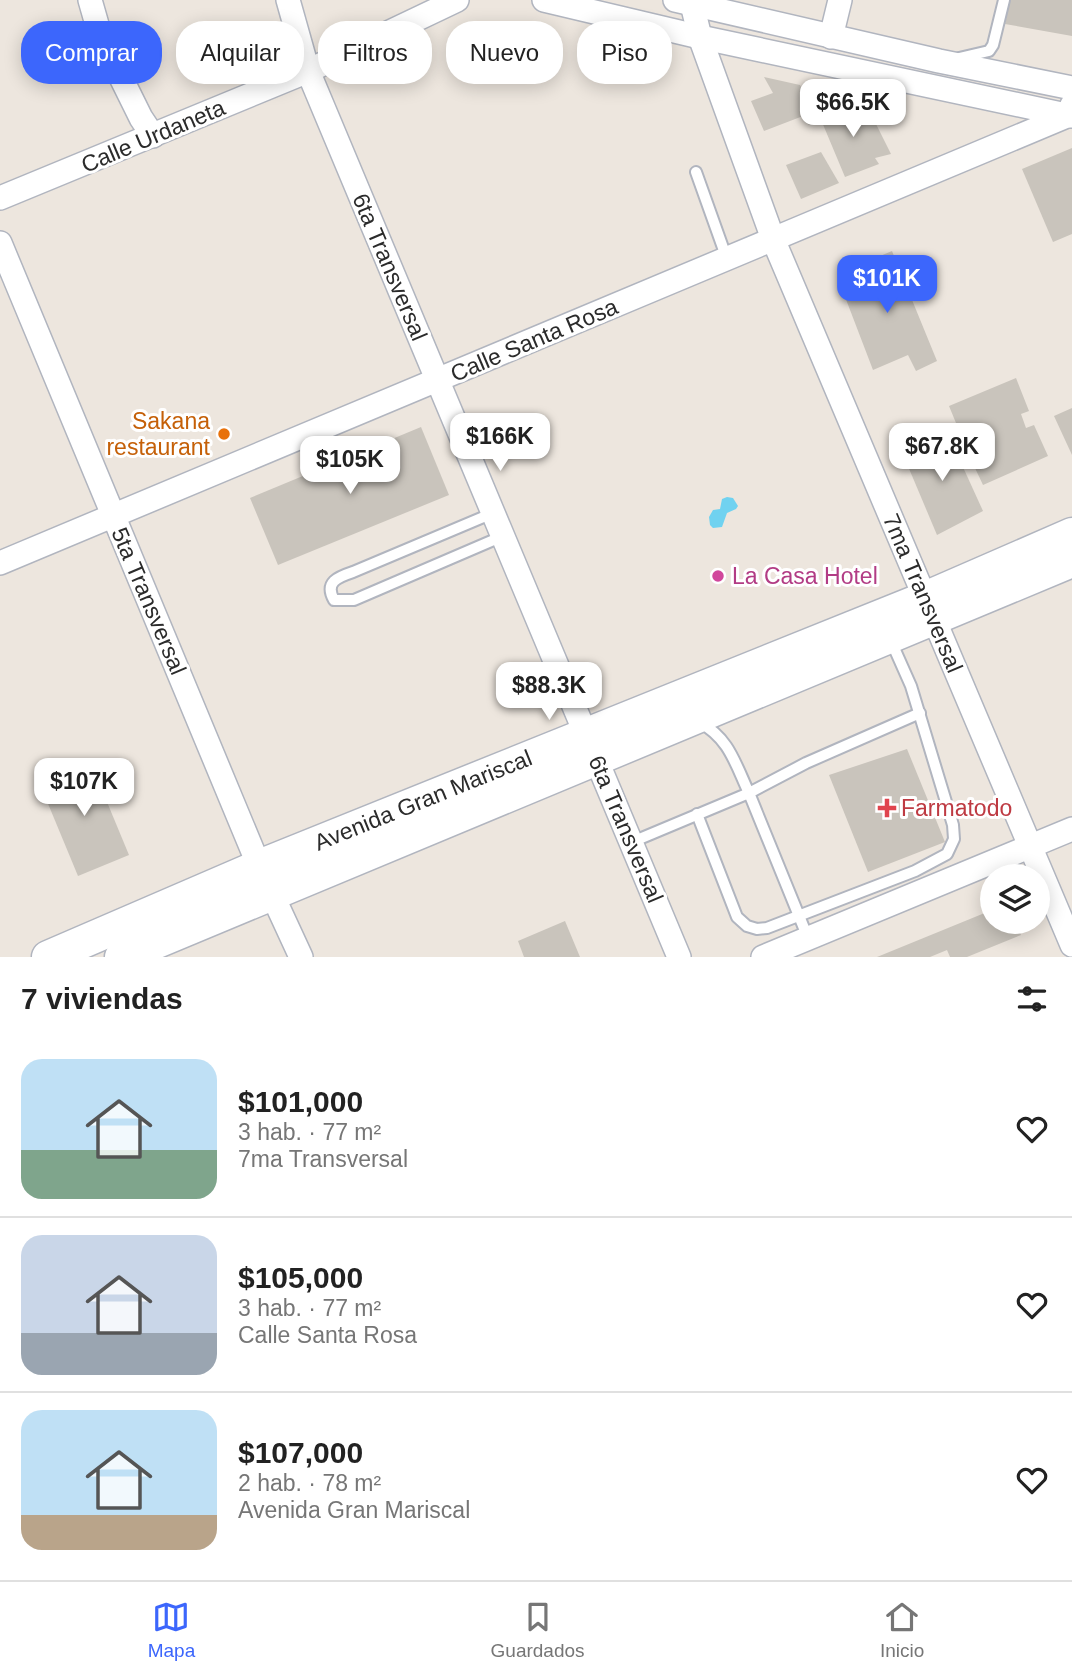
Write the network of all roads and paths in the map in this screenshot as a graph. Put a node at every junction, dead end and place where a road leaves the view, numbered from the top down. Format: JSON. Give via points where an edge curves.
{"nodes":[{"id":1,"x":90,"y":0,"type":"edge"},
{"id":2,"x":288,"y":0,"type":"edge"},
{"id":3,"x":457,"y":0,"type":"edge"},
{"id":4,"x":544,"y":0,"type":"edge"},
{"id":5,"x":840,"y":0,"type":"edge"},
{"id":6,"x":1004,"y":0,"type":"edge"},
{"id":7,"x":684,"y":2,"type":"edge"},
{"id":8,"x":700,"y":37,"type":"junction"},
{"id":9,"x":831,"y":37,"type":"junction"},
{"id":10,"x":939,"y":61,"type":"junction"},
{"id":11,"x":308,"y":71,"type":"junction"},
{"id":12,"x":1072,"y":88,"type":"edge"},
{"id":13,"x":1070,"y":112,"type":"edge"},
{"id":14,"x":153,"y":136,"type":"junction"},
{"id":15,"x":696,"y":173,"type":"dead end"},
{"id":16,"x":0,"y":198,"type":"edge"},
{"id":17,"x":773,"y":239,"type":"junction"},
{"id":18,"x":0,"y":243,"type":"edge"},
{"id":19,"x":727,"y":259,"type":"junction"},
{"id":20,"x":438,"y":380,"type":"junction"},
{"id":21,"x":493,"y":513,"type":"junction"},
{"id":22,"x":113,"y":515,"type":"junction"},
{"id":23,"x":1072,"y":534,"type":"edge"},
{"id":24,"x":503,"y":536,"type":"junction"},
{"id":25,"x":1072,"y":561,"type":"edge"},
{"id":26,"x":0,"y":563,"type":"edge"},
{"id":27,"x":929,"y":609,"type":"junction"},
{"id":28,"x":889,"y":638,"type":"junction"},
{"id":29,"x":920,"y":713,"type":"junction"},
{"id":30,"x":694,"y":719,"type":"junction"},
{"id":31,"x":592,"y":747,"type":"junction"},
{"id":32,"x":750,"y":793,"type":"junction"},
{"id":33,"x":697,"y":814,"type":"junction"},
{"id":34,"x":1072,"y":829,"type":"edge"},
{"id":35,"x":632,"y":842,"type":"junction"},
{"id":36,"x":1030,"y":846,"type":"junction"},
{"id":37,"x":259,"y":866,"type":"junction"},
{"id":38,"x":273,"y":894,"type":"junction"},
{"id":39,"x":799,"y":915,"type":"junction"},
{"id":40,"x":804,"y":943,"type":"junction"},
{"id":41,"x":1072,"y":945,"type":"edge"},
{"id":42,"x":47,"y":957,"type":"edge"},
{"id":43,"x":121,"y":957,"type":"edge"},
{"id":44,"x":301,"y":957,"type":"edge"},
{"id":45,"x":680,"y":957,"type":"edge"},
{"id":46,"x":763,"y":957,"type":"edge"}],
"edges":[{"from":1,"to":14,"type":"street","via":[[100,35]]},
{"from":2,"to":11,"type":"street","name":"6ta Transversal"},
{"from":3,"to":11,"type":"street","name":"Calle Urdaneta"},
{"from":4,"to":8,"type":"street"},
{"from":5,"to":9,"type":"street"},
{"from":6,"to":10,"type":"lane","via":[[989,51]]},
{"from":7,"to":8,"type":"street","name":"7ma Transversal"},
{"from":7,"to":9,"type":"street"},
{"from":8,"to":13,"type":"street"},
{"from":8,"to":17,"type":"street","name":"7ma Transversal"},
{"from":9,"to":10,"type":"street"},
{"from":10,"to":12,"type":"street"},
{"from":11,"to":14,"type":"street","name":"Calle Urdaneta"},
{"from":11,"to":20,"type":"street","name":"6ta Transversal"},
{"from":13,"to":17,"type":"street","name":"Calle Santa Rosa"},
{"from":14,"to":16,"type":"street","name":"Calle Urdaneta"},
{"from":15,"to":19,"type":"lane"},
{"from":17,"to":19,"type":"street","name":"Calle Santa Rosa"},
{"from":17,"to":27,"type":"street","name":"7ma Transversal"},
{"from":18,"to":22,"type":"street","name":"5ta Transversal"},
{"from":19,"to":20,"type":"street","name":"Calle Santa Rosa"},
{"from":20,"to":21,"type":"street","name":"6ta Transversal"},
{"from":20,"to":22,"type":"street","name":"Calle Santa Rosa"},
{"from":21,"to":24,"type":"street","name":"6ta Transversal"},
{"from":21,"to":24,"type":"lane","via":[[336,577],[330,593],[334,600],[354,600]]},
{"from":22,"to":26,"type":"street","name":"Calle Santa Rosa"},
{"from":22,"to":37,"type":"street","name":"5ta Transversal"},
{"from":23,"to":27,"type":"street","name":"Avenida Gran Mariscal"},
{"from":24,"to":31,"type":"street","name":"6ta Transversal"},
{"from":25,"to":27,"type":"street","name":"Avenida Gran Mariscal"},
{"from":27,"to":28,"type":"street","name":"Avenida Gran Mariscal"},
{"from":27,"to":31,"type":"street","name":"Avenida Gran Mariscal"},
{"from":27,"to":36,"type":"street","name":"7ma Transversal"},
{"from":28,"to":29,"type":"lane"},
{"from":28,"to":30,"type":"street","name":"Avenida Gran Mariscal"},
{"from":29,"to":32,"type":"lane"},
{"from":29,"to":39,"type":"lane","via":[[953,825],[952,847],[915,871]]},
{"from":30,"to":31,"type":"street","name":"Avenida Gran Mariscal"},
{"from":30,"to":32,"type":"lane","via":[[724,741]]},
{"from":31,"to":35,"type":"street","name":"6ta Transversal"},
{"from":31,"to":37,"type":"street","name":"Avenida Gran Mariscal"},
{"from":31,"to":38,"type":"street","name":"Avenida Gran Mariscal"},
{"from":32,"to":33,"type":"lane"},
{"from":32,"to":39,"type":"lane"},
{"from":33,"to":35,"type":"lane"},
{"from":33,"to":39,"type":"lane","via":[[737,917],[757,929],[781,925]]},
{"from":34,"to":36,"type":"street"},
{"from":35,"to":45,"type":"street","name":"6ta Transversal"},
{"from":36,"to":40,"type":"street"},
{"from":36,"to":41,"type":"street","name":"7ma Transversal"},
{"from":37,"to":38,"type":"street","name":"5ta Transversal"},
{"from":37,"to":42,"type":"street","name":"Avenida Gran Mariscal"},
{"from":38,"to":43,"type":"street","name":"Avenida Gran Mariscal"},
{"from":38,"to":44,"type":"street","name":"5ta Transversal"},
{"from":39,"to":40,"type":"lane"},
{"from":40,"to":46,"type":"street"}]}
